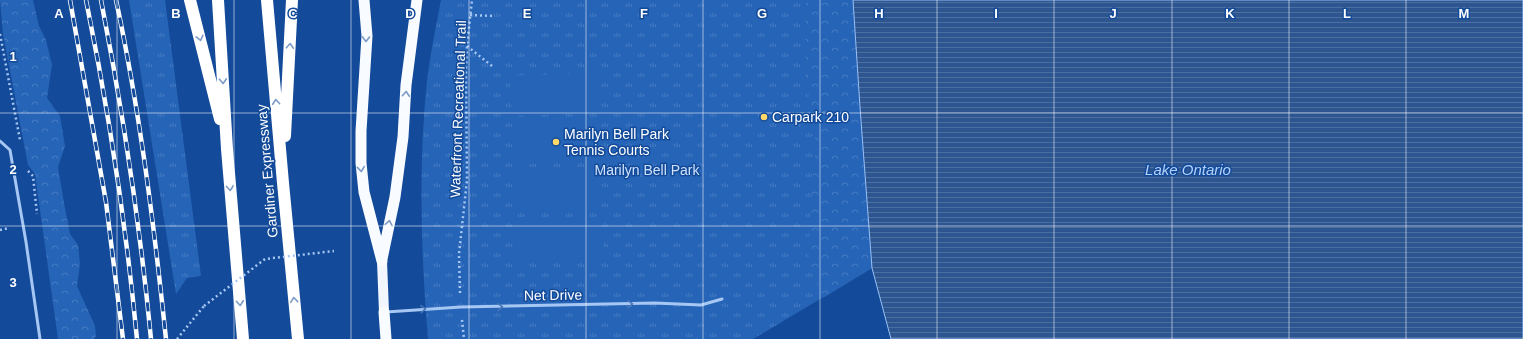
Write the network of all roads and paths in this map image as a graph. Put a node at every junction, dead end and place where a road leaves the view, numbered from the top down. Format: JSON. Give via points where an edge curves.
{"nodes":[{"id":1,"x":190,"y":0,"type":"edge"},
{"id":2,"x":218,"y":0,"type":"edge"},
{"id":3,"x":268,"y":0,"type":"edge"},
{"id":4,"x":292,"y":0,"type":"edge"},
{"id":5,"x":364,"y":0,"type":"edge"},
{"id":6,"x":417,"y":0,"type":"edge"},
{"id":7,"x":472,"y":0,"type":"edge"},
{"id":8,"x":470,"y":16,"type":"junction"},
{"id":9,"x":494,"y":16,"type":"dead end"},
{"id":10,"x":467,"y":46,"type":"junction"},
{"id":11,"x":492,"y":66,"type":"dead end"},
{"id":12,"x":0,"y":141,"type":"edge"},
{"id":13,"x":227,"y":149,"type":"junction"},
{"id":14,"x":283,"y":183,"type":"junction"},
{"id":15,"x":334,"y":251,"type":"dead end"},
{"id":16,"x":382,"y":261,"type":"junction"},
{"id":17,"x":722,"y":299,"type":"dead end"},
{"id":18,"x":461,"y":307,"type":"junction"},
{"id":19,"x":384,"y":312,"type":"junction"},
{"id":20,"x":40,"y":339,"type":"edge"},
{"id":21,"x":177,"y":339,"type":"edge"},
{"id":22,"x":243,"y":339,"type":"edge"},
{"id":23,"x":298,"y":339,"type":"edge"},
{"id":24,"x":386,"y":339,"type":"edge"},
{"id":25,"x":464,"y":339,"type":"edge"}],
"edges":[{"from":1,"to":13,"type":"highway","one_way":true},
{"from":2,"to":13,"type":"highway","one_way":true},
{"from":14,"to":3,"type":"highway","name":"Gardiner Expressway","one_way":true},
{"from":14,"to":4,"type":"highway","one_way":true},
{"from":5,"to":16,"type":"highway","one_way":true,"via":[[367,36],[361,163],[364,192]]},
{"from":16,"to":6,"type":"highway","one_way":true,"via":[[395,197],[403,138],[406,85]]},
{"from":7,"to":8,"type":"path","name":"Waterfront Recreational Trail"},
{"from":8,"to":9,"type":"path"},
{"from":8,"to":10,"type":"path","name":"Waterfront Recreational Trail"},
{"from":10,"to":11,"type":"path"},
{"from":10,"to":18,"type":"path","name":"Waterfront Recreational Trail","via":[[467,180],[459,254]]},
{"from":12,"to":20,"type":"lane","via":[[10,150]]},
{"from":13,"to":22,"type":"highway","one_way":true},
{"from":23,"to":14,"type":"highway","name":"Gardiner Expressway","one_way":true},
{"from":15,"to":21,"type":"path","bridge":true,"via":[[265,258],[204,306]]},
{"from":16,"to":19,"type":"main road"},
{"from":18,"to":17,"type":"lane","name":"Net Drive","one_way":true,"via":[[654,303],[701,305]]},
{"from":19,"to":18,"type":"lane","name":"Net Drive","one_way":true},
{"from":18,"to":25,"type":"path","name":"Waterfront Recreational Trail"},
{"from":19,"to":24,"type":"highway"}]}
